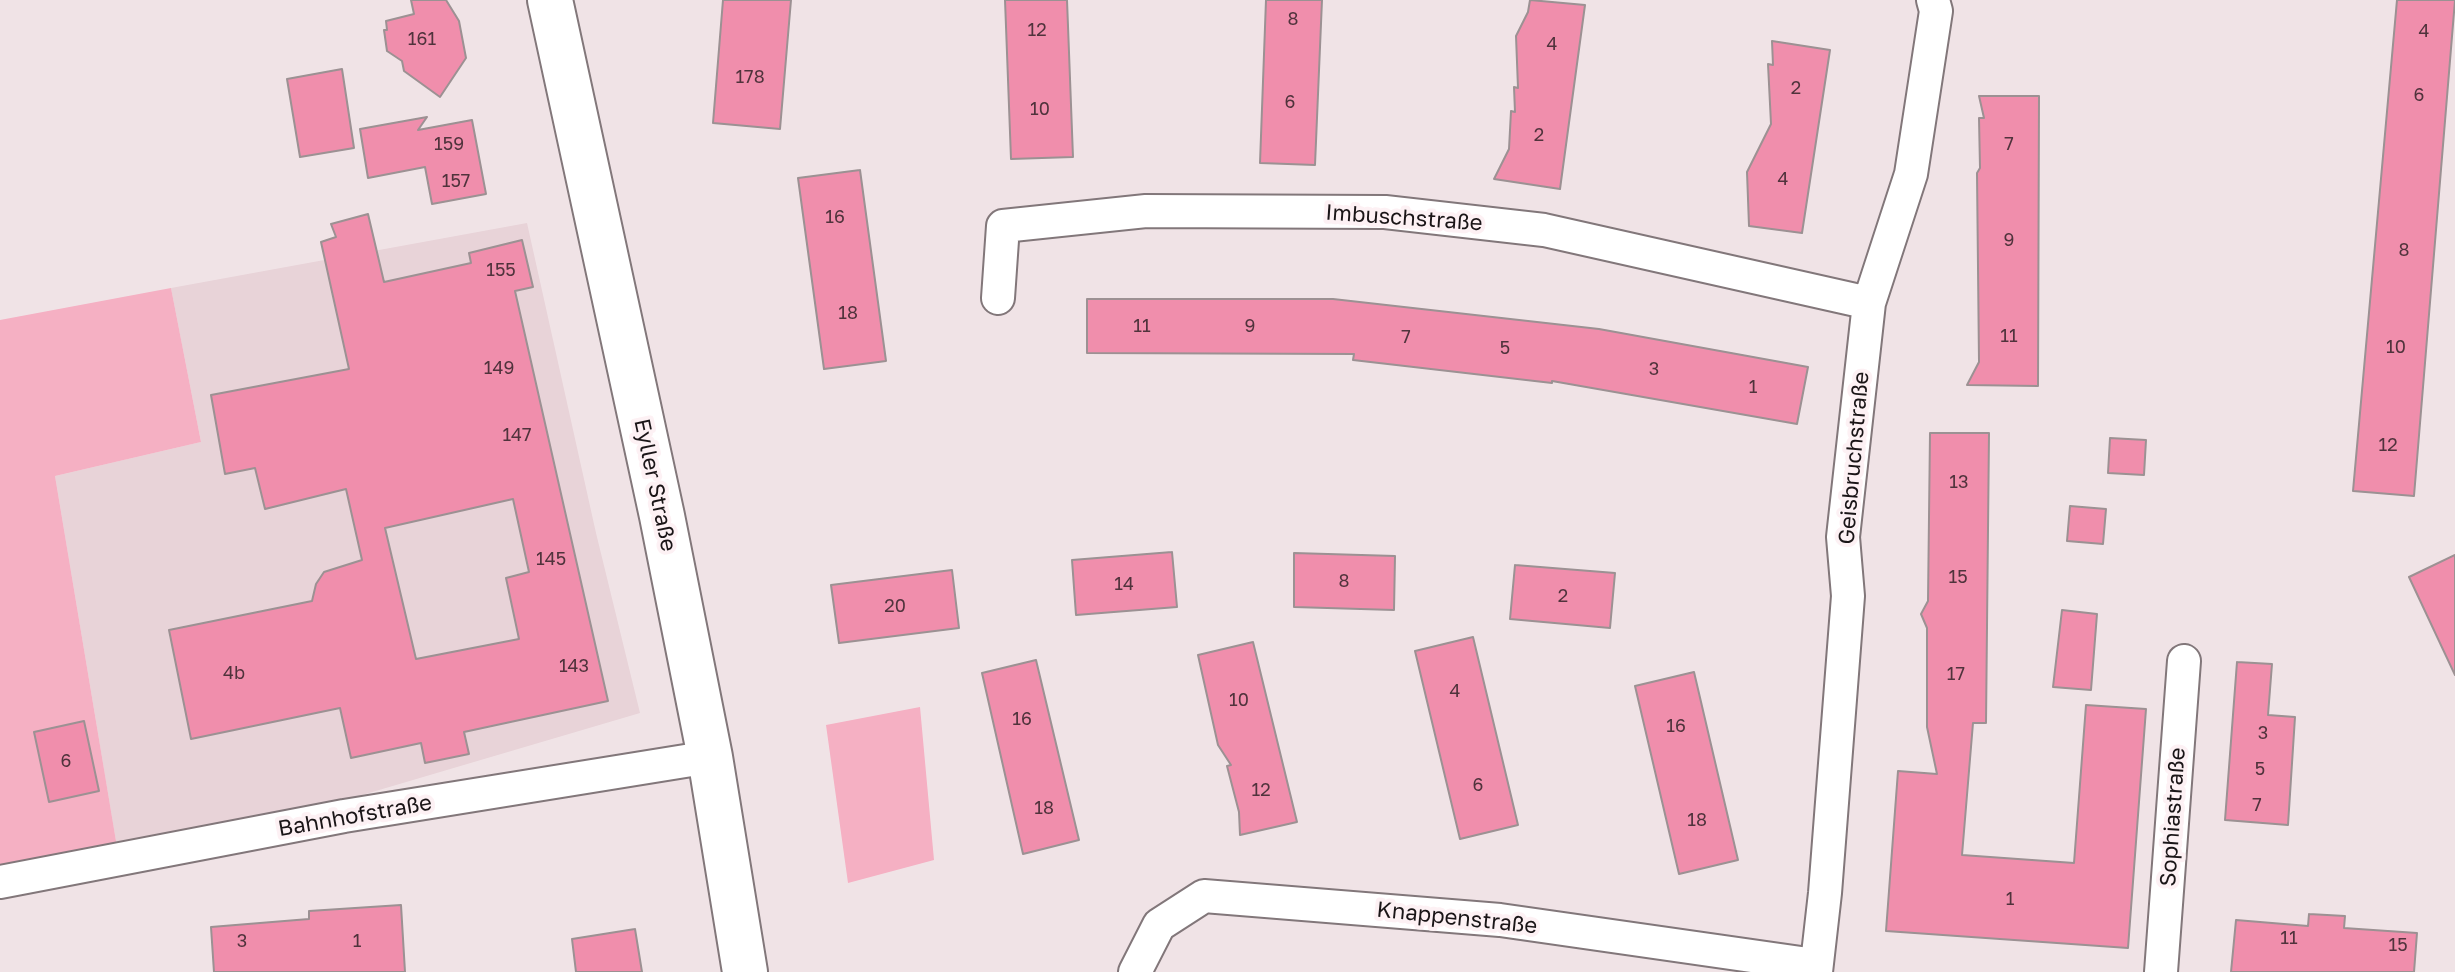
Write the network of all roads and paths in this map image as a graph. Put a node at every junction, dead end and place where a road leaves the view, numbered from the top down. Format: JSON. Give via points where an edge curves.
{"nodes":[{"id":1,"x":550,"y":0,"type":"edge"},
{"id":2,"x":1933,"y":0,"type":"edge"},
{"id":3,"x":998,"y":298,"type":"dead end"},
{"id":4,"x":1869,"y":303,"type":"junction"},
{"id":5,"x":2184,"y":661,"type":"dead end"},
{"id":6,"x":710,"y":757,"type":"junction"},
{"id":7,"x":0,"y":882,"type":"edge"},
{"id":8,"x":1816,"y":968,"type":"edge"},
{"id":9,"x":745,"y":972,"type":"edge"},
{"id":10,"x":1135,"y":972,"type":"edge"},
{"id":11,"x":2161,"y":972,"type":"edge"}],
"edges":[{"from":1,"to":6,"type":"main road","name":"Eyller Straße"},
{"from":2,"to":4,"type":"street","name":"Geisbruchstraße","via":[[1936,11],[1911,174]]},
{"from":3,"to":4,"type":"street","name":"Imbuschstraße","via":[[1003,226],[1146,211],[1385,212],[1544,230]]},
{"from":4,"to":8,"type":"street","name":"Geisbruchstraße","via":[[1843,537],[1848,596]]},
{"from":5,"to":11,"type":"street","name":"Sophiastraße"},
{"from":6,"to":7,"type":"street","name":"Bahnhofstraße","via":[[344,816]]},
{"from":6,"to":9,"type":"main road","name":"Eyller Straße"},
{"from":8,"to":10,"type":"street","name":"Knappenstraße","via":[[1500,920],[1204,896],[1159,925]]}]}
